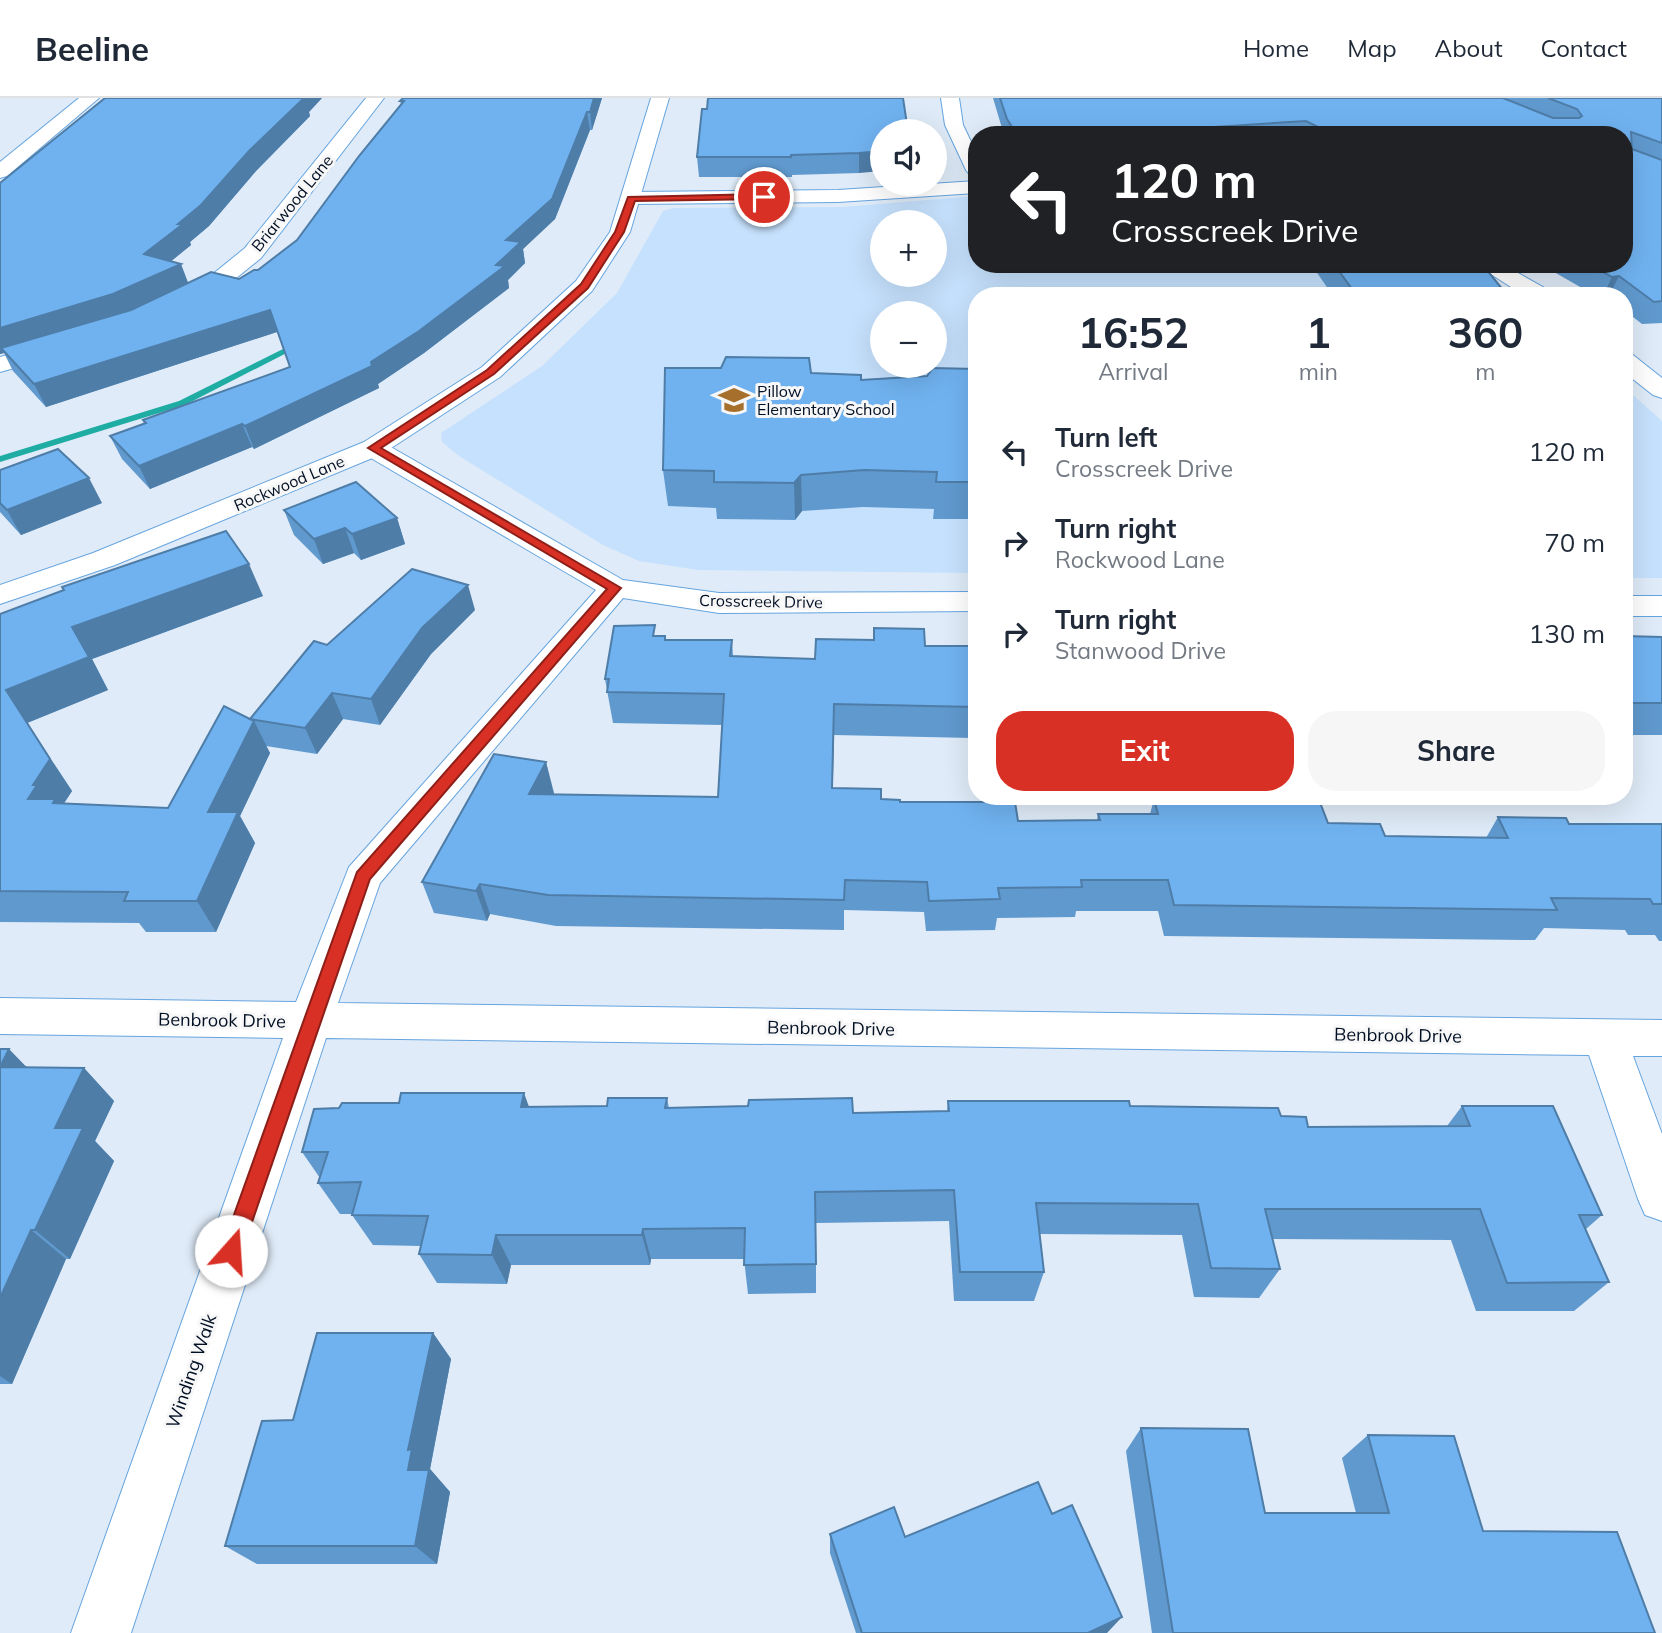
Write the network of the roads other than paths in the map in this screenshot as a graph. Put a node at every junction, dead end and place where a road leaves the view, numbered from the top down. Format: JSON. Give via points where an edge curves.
{"nodes":[{"id":1,"x":90,"y":98,"type":"edge"},
{"id":2,"x":375,"y":98,"type":"edge"},
{"id":3,"x":660,"y":98,"type":"edge"},
{"id":4,"x":950,"y":98,"type":"edge"},
{"id":5,"x":968,"y":154,"type":"edge"},
{"id":6,"x":0,"y":172,"type":"edge"},
{"id":7,"x":968,"y":188,"type":"edge"},
{"id":8,"x":631,"y":198,"type":"junction"},
{"id":9,"x":1502,"y":273,"type":"edge"},
{"id":10,"x":1526,"y":287,"type":"edge"},
{"id":11,"x":156,"y":314,"type":"edge"},
{"id":12,"x":85,"y":340,"type":"edge"},
{"id":13,"x":0,"y":365,"type":"edge"},
{"id":14,"x":1633,"y":366,"type":"edge"},
{"id":15,"x":1662,"y":390,"type":"edge"},
{"id":16,"x":373,"y":448,"type":"junction"},
{"id":17,"x":615,"y":588,"type":"junction"},
{"id":18,"x":0,"y":595,"type":"edge"},
{"id":19,"x":968,"y":602,"type":"edge"},
{"id":20,"x":1633,"y":606,"type":"edge"},
{"id":21,"x":1662,"y":606,"type":"edge"},
{"id":22,"x":0,"y":1016,"type":"edge"},
{"id":23,"x":310,"y":1022,"type":"junction"},
{"id":24,"x":1605,"y":1038,"type":"junction"},
{"id":25,"x":1662,"y":1038,"type":"edge"},
{"id":26,"x":1662,"y":1199,"type":"edge"},
{"id":27,"x":101,"y":1633,"type":"edge"}],
"edges":[{"from":1,"to":6,"type":"street"},
{"from":2,"to":11,"type":"street","name":"Briarwood Lane","via":[[253,253],[216,283]]},
{"from":3,"to":8,"type":"street","name":"Rockwood Lane"},
{"from":4,"to":5,"type":"street","via":[[954,125]]},
{"from":7,"to":8,"type":"street","via":[[838,196]]},
{"from":8,"to":16,"type":"street","name":"Rockwood Lane","via":[[620,232],[584,286],[491,372]]},
{"from":9,"to":10,"type":"street"},
{"from":12,"to":13,"type":"street"},
{"from":14,"to":15,"type":"street"},
{"from":16,"to":17,"type":"street","name":"Crosscreek Drive"},
{"from":16,"to":18,"type":"street","name":"Rockwood Lane","via":[[104,559]]},
{"from":17,"to":19,"type":"street","name":"Crosscreek Drive","via":[[719,603]]},
{"from":17,"to":23,"type":"street","name":"Winding Walk","via":[[363,877]]},
{"from":20,"to":21,"type":"street"},
{"from":22,"to":23,"type":"street","name":"Benbrook Drive"},
{"from":23,"to":24,"type":"street","name":"Benbrook Drive"},
{"from":23,"to":27,"type":"street","name":"Winding Walk"},
{"from":24,"to":25,"type":"street","name":"Benbrook Drive"},
{"from":24,"to":26,"type":"street"}]}
